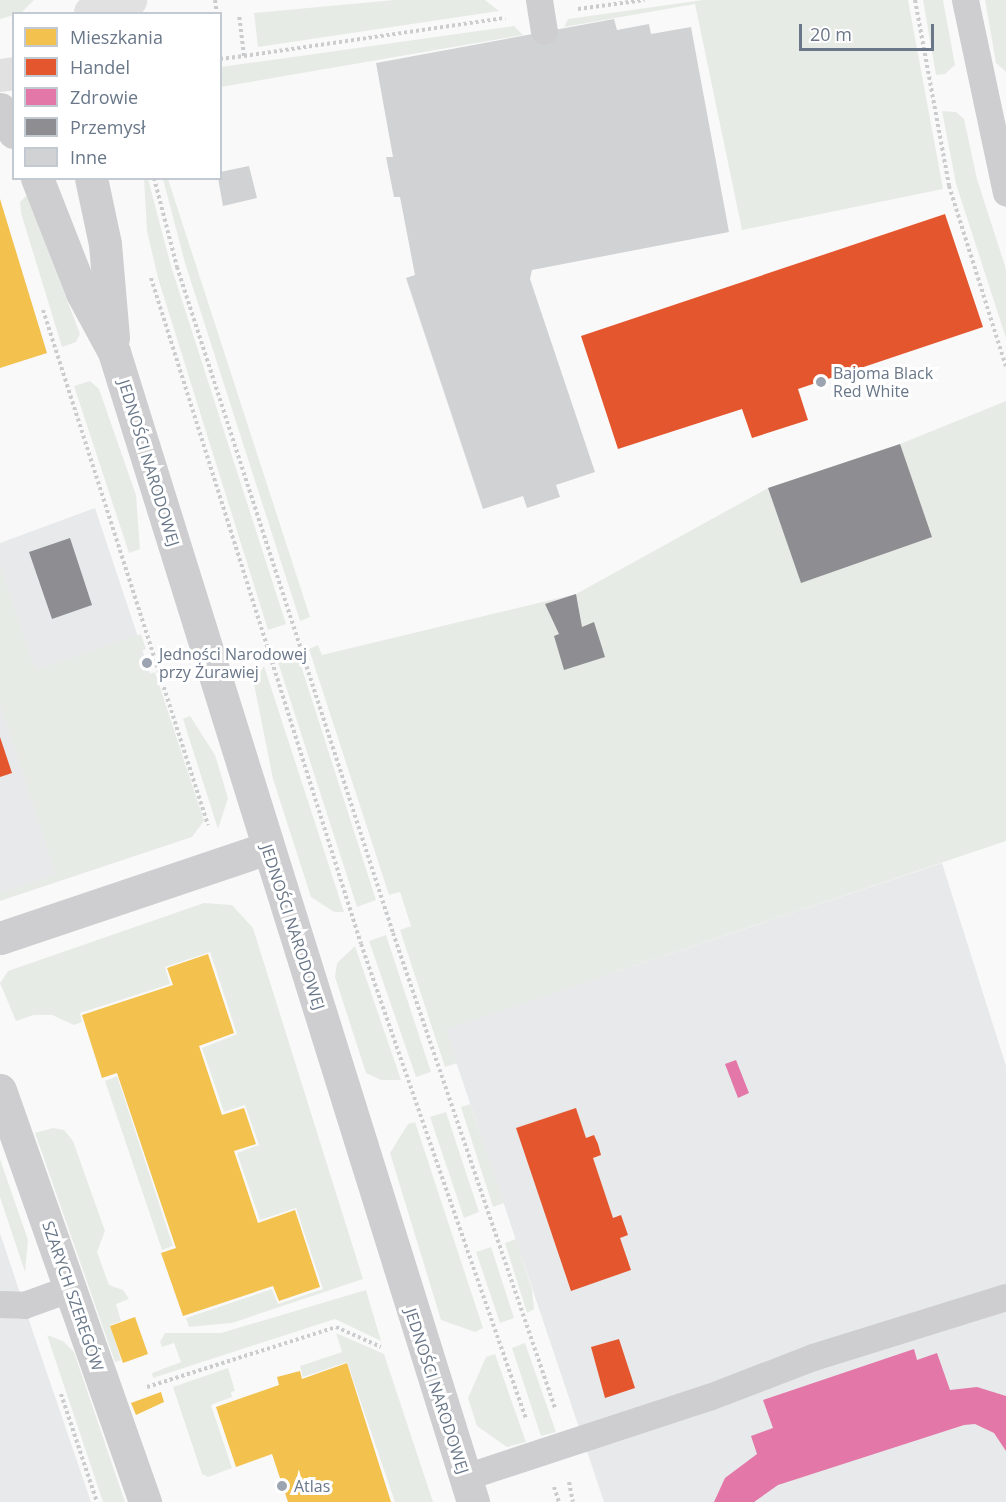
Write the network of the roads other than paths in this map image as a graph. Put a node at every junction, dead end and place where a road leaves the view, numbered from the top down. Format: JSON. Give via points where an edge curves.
{"nodes":[{"id":1,"x":130,"y":0,"type":"edge"},
{"id":2,"x":965,"y":0,"type":"edge"},
{"id":3,"x":91,"y":9,"type":"edge"},
{"id":4,"x":0,"y":109,"type":"edge"},
{"id":5,"x":12,"y":129,"type":"edge"},
{"id":6,"x":39,"y":180,"type":"edge"},
{"id":7,"x":91,"y":180,"type":"edge"},
{"id":8,"x":1006,"y":193,"type":"edge"},
{"id":9,"x":114,"y":352,"type":"junction"},
{"id":10,"x":268,"y":848,"type":"junction"},
{"id":11,"x":0,"y":938,"type":"edge"},
{"id":12,"x":0,"y":1090,"type":"edge"},
{"id":13,"x":71,"y":1288,"type":"junction"},
{"id":14,"x":1006,"y":1297,"type":"edge"},
{"id":15,"x":0,"y":1304,"type":"edge"},
{"id":16,"x":469,"y":1490,"type":"edge"},
{"id":17,"x":144,"y":1502,"type":"edge"}],
"edges":[{"from":1,"to":3,"type":"main road"},
{"from":2,"to":8,"type":"lane"},
{"from":4,"to":5,"type":"street"},
{"from":6,"to":9,"type":"street","name":"JEDNOŚCI NARODOWEJ","via":[[82,293]]},
{"from":7,"to":9,"type":"street","name":"JEDNOŚCI NARODOWEJ","via":[[105,244]]},
{"from":9,"to":10,"type":"street","name":"JEDNOŚCI NARODOWEJ"},
{"from":10,"to":11,"type":"street"},
{"from":10,"to":16,"type":"street","name":"JEDNOŚCI NARODOWEJ"},
{"from":12,"to":13,"type":"street","name":"SZARYCH SZEREGÓW"},
{"from":13,"to":15,"type":"lane","via":[[24,1305]]},
{"from":13,"to":17,"type":"street","name":"SZARYCH SZEREGÓW"},
{"from":14,"to":16,"type":"lane","via":[[813,1357],[709,1397],[538,1454]]}]}
